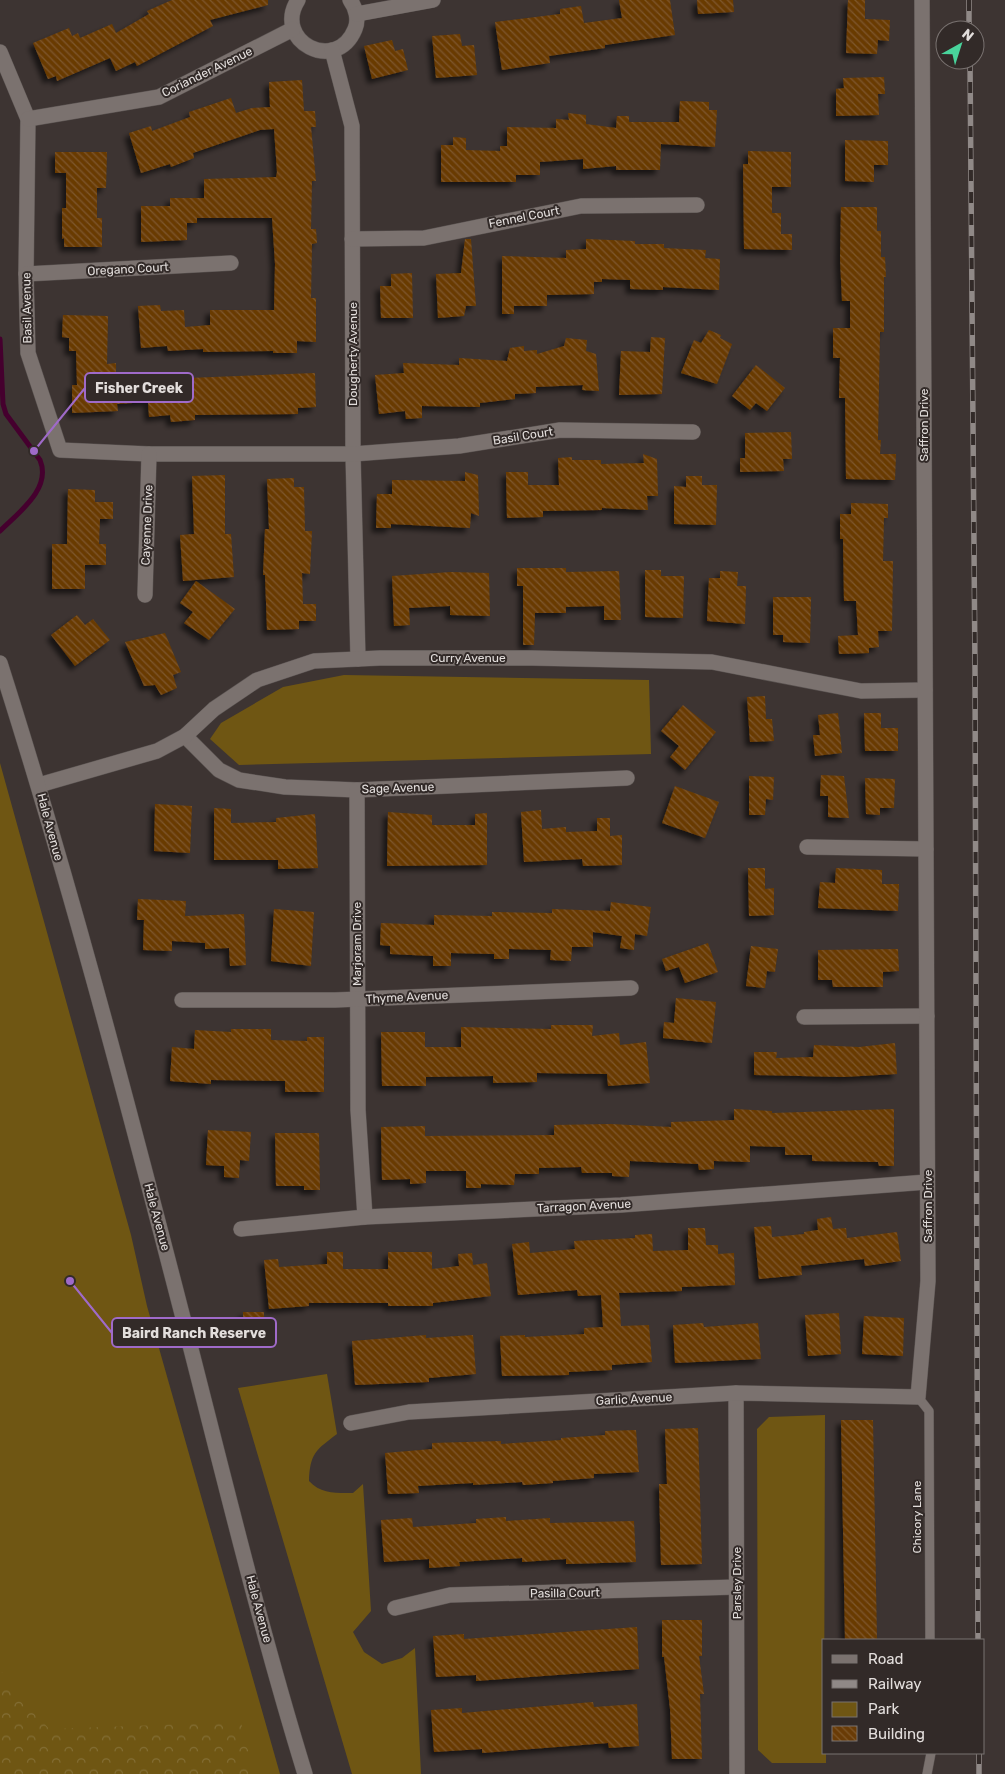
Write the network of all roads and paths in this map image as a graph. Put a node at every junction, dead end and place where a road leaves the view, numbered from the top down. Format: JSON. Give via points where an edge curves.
{"nodes":[{"id":1,"x":298,"y":0,"type":"edge"},
{"id":2,"x":433,"y":0,"type":"edge"},
{"id":3,"x":922,"y":0,"type":"edge"},
{"id":4,"x":353,"y":7,"type":"edge"},
{"id":5,"x":293,"y":30,"type":"junction"},
{"id":6,"x":332,"y":50,"type":"junction"},
{"id":7,"x":0,"y":52,"type":"edge"},
{"id":8,"x":28,"y":119,"type":"junction"},
{"id":9,"x":697,"y":205,"type":"dead end"},
{"id":10,"x":352,"y":239,"type":"junction"},
{"id":11,"x":231,"y":264,"type":"dead end"},
{"id":12,"x":26,"y":274,"type":"junction"},
{"id":13,"x":693,"y":432,"type":"dead end"},
{"id":14,"x":149,"y":454,"type":"junction"},
{"id":15,"x":353,"y":454,"type":"junction"},
{"id":16,"x":145,"y":595,"type":"dead end"},
{"id":17,"x":358,"y":659,"type":"junction"},
{"id":18,"x":0,"y":663,"type":"edge"},
{"id":19,"x":925,"y":690,"type":"junction"},
{"id":20,"x":185,"y":736,"type":"junction"},
{"id":21,"x":627,"y":778,"type":"dead end"},
{"id":22,"x":39,"y":785,"type":"junction"},
{"id":23,"x":357,"y":790,"type":"junction"},
{"id":24,"x":807,"y":847,"type":"dead end"},
{"id":25,"x":926,"y":850,"type":"junction"},
{"id":26,"x":631,"y":988,"type":"dead end"},
{"id":27,"x":182,"y":1000,"type":"dead end"},
{"id":28,"x":357,"y":1000,"type":"junction"},
{"id":29,"x":927,"y":1016,"type":"junction"},
{"id":30,"x":804,"y":1017,"type":"dead end"},
{"id":31,"x":928,"y":1182,"type":"junction"},
{"id":32,"x":365,"y":1217,"type":"junction"},
{"id":33,"x":241,"y":1229,"type":"dead end"},
{"id":34,"x":736,"y":1393,"type":"junction"},
{"id":35,"x":918,"y":1397,"type":"junction"},
{"id":36,"x":350,"y":1423,"type":"dead end"},
{"id":37,"x":737,"y":1587,"type":"junction"},
{"id":38,"x":394,"y":1608,"type":"dead end"},
{"id":39,"x":930,"y":1639,"type":"edge"},
{"id":40,"x":931,"y":1754,"type":"edge"},
{"id":41,"x":305,"y":1774,"type":"edge"},
{"id":42,"x":736,"y":1774,"type":"edge"},
{"id":43,"x":927,"y":1774,"type":"edge"}],
"edges":[{"from":1,"to":5,"type":"street","via":[[291,18]]},
{"from":2,"to":4,"type":"street"},
{"from":3,"to":19,"type":"street","name":"Saffron Drive"},
{"from":4,"to":6,"type":"street","via":[[356,26],[351,37],[343,46]]},
{"from":5,"to":6,"type":"street","via":[[309,48]]},
{"from":5,"to":8,"type":"street","name":"Coriander Avenue","via":[[159,96]]},
{"from":6,"to":10,"type":"street","name":"Dougherty Avenue","via":[[352,126]]},
{"from":7,"to":8,"type":"street","name":"Basil Avenue"},
{"from":8,"to":12,"type":"street","name":"Basil Avenue"},
{"from":9,"to":10,"type":"street","name":"Fennel Court","via":[[581,206],[424,238]]},
{"from":10,"to":15,"type":"street","name":"Dougherty Avenue"},
{"from":11,"to":12,"type":"street","name":"Oregano Court"},
{"from":12,"to":14,"type":"street","name":"Basil Avenue","via":[[28,353],[60,450]]},
{"from":13,"to":15,"type":"street","name":"Basil Court","via":[[560,430],[458,446]]},
{"from":14,"to":15,"type":"street","name":"Basil Avenue"},
{"from":14,"to":16,"type":"street","name":"Cayenne Drive"},
{"from":15,"to":17,"type":"street","name":"Dougherty Avenue"},
{"from":17,"to":19,"type":"street","name":"Curry Avenue","via":[[712,662],[861,691]]},
{"from":17,"to":20,"type":"street","name":"Curry Avenue","via":[[314,661],[256,680],[214,709]]},
{"from":18,"to":22,"type":"street","name":"Hale Avenue"},
{"from":19,"to":25,"type":"street","name":"Saffron Drive"},
{"from":20,"to":22,"type":"street","name":"Curry Avenue","via":[[157,751]]},
{"from":20,"to":23,"type":"street","name":"Sage Avenue","via":[[219,770],[239,780],[285,787]]},
{"from":21,"to":23,"type":"street","name":"Sage Avenue"},
{"from":22,"to":41,"type":"street","name":"Hale Avenue"},
{"from":23,"to":28,"type":"street","name":"Marjoram Drive"},
{"from":24,"to":25,"type":"street"},
{"from":25,"to":29,"type":"street","name":"Saffron Drive"},
{"from":26,"to":28,"type":"street","name":"Thyme Avenue"},
{"from":27,"to":28,"type":"street","name":"Thyme Avenue"},
{"from":28,"to":32,"type":"street","name":"Marjoram Drive","via":[[358,1110]]},
{"from":29,"to":30,"type":"street"},
{"from":29,"to":31,"type":"street","name":"Saffron Drive"},
{"from":31,"to":32,"type":"street","name":"Tarragon Avenue","via":[[621,1205]]},
{"from":31,"to":35,"type":"street","name":"Saffron Drive","via":[[928,1281]]},
{"from":32,"to":33,"type":"street","name":"Tarragon Avenue"},
{"from":34,"to":35,"type":"street","name":"Garlic Avenue"},
{"from":34,"to":36,"type":"street","name":"Garlic Avenue","via":[[409,1412]]},
{"from":34,"to":37,"type":"street","name":"Parsley Drive"},
{"from":35,"to":39,"type":"lane","name":"Chicory Lane","via":[[929,1411]]},
{"from":37,"to":38,"type":"street","name":"Pasilla Court","via":[[450,1595]]},
{"from":37,"to":42,"type":"street","name":"Parsley Drive"},
{"from":40,"to":43,"type":"lane"}]}
